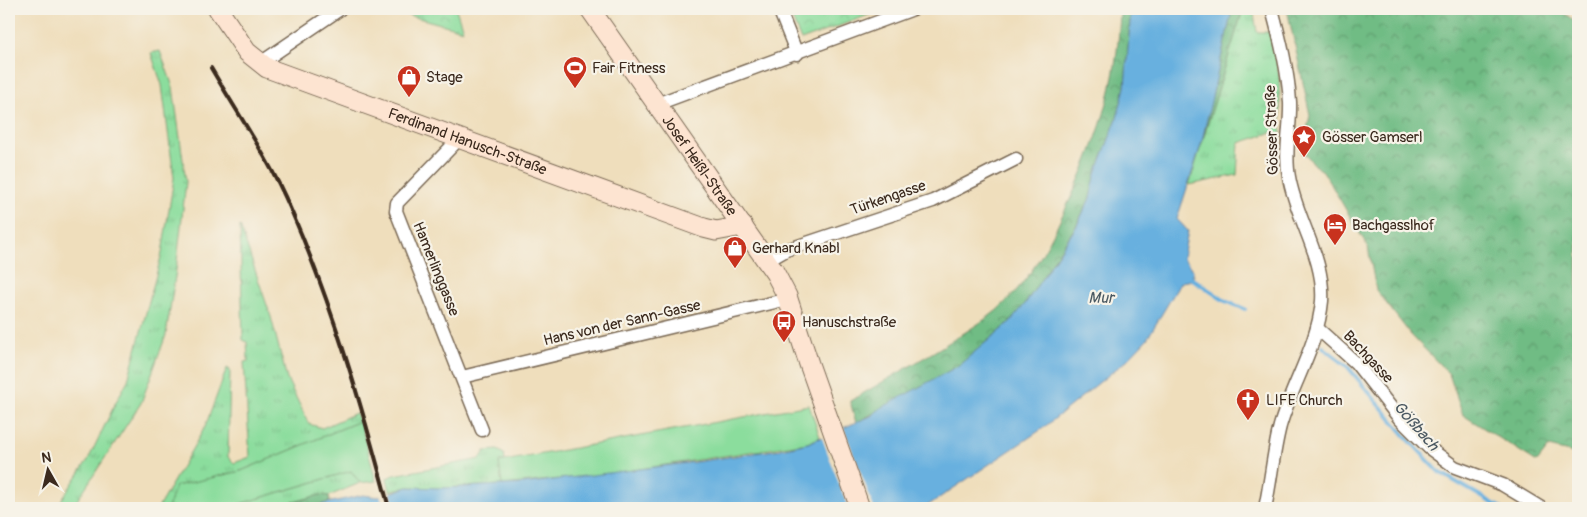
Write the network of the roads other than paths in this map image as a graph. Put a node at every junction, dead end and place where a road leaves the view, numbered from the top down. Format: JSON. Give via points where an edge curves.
{"nodes":[{"id":1,"x":218,"y":9,"type":"edge"},
{"id":2,"x":340,"y":9,"type":"edge"},
{"id":3,"x":590,"y":9,"type":"edge"},
{"id":4,"x":779,"y":9,"type":"edge"},
{"id":5,"x":913,"y":9,"type":"edge"},
{"id":6,"x":1272,"y":9,"type":"edge"},
{"id":7,"x":796,"y":54,"type":"junction"},
{"id":8,"x":259,"y":64,"type":"junction"},
{"id":9,"x":657,"y":104,"type":"junction"},
{"id":10,"x":459,"y":139,"type":"junction"},
{"id":11,"x":1016,"y":159,"type":"dead end"},
{"id":12,"x":743,"y":226,"type":"junction"},
{"id":13,"x":767,"y":260,"type":"junction"},
{"id":14,"x":788,"y":299,"type":"junction"},
{"id":15,"x":1316,"y":331,"type":"junction"},
{"id":16,"x":462,"y":377,"type":"junction"},
{"id":17,"x":482,"y":430,"type":"dead end"},
{"id":18,"x":860,"y":508,"type":"edge"},
{"id":19,"x":1265,"y":508,"type":"edge"},
{"id":20,"x":1541,"y":508,"type":"edge"}],
"edges":[{"from":1,"to":8,"type":"street","name":"Ferdinand Hanusch-Straße"},
{"from":2,"to":8,"type":"street"},
{"from":3,"to":9,"type":"street","name":"Josef Heißl-Straße"},
{"from":4,"to":7,"type":"street"},
{"from":5,"to":7,"type":"street"},
{"from":6,"to":15,"type":"street","name":"Gösser Straße","via":[[1283,50],[1290,102],[1288,175],[1323,288]]},
{"from":7,"to":9,"type":"street"},
{"from":8,"to":10,"type":"street","name":"Ferdinand Hanusch-Straße"},
{"from":9,"to":12,"type":"street","name":"Josef Heißl-Straße"},
{"from":10,"to":12,"type":"street","name":"Ferdinand Hanusch-Straße","via":[[704,228],[716,231]]},
{"from":10,"to":16,"type":"street","name":"Hamerlinggasse","via":[[398,203],[396,211]]},
{"from":11,"to":13,"type":"street","name":"Türkengasse","via":[[933,200],[786,250]]},
{"from":12,"to":13,"type":"street","name":"Josef Heißl-Straße"},
{"from":13,"to":14,"type":"street","name":"Josef Heißl-Straße"},
{"from":14,"to":16,"type":"street","name":"Hans von der Sann-Gasse"},
{"from":14,"to":18,"type":"street","name":"Josef Heißl-Straße"},
{"from":15,"to":19,"type":"street","name":"Gösser Straße","via":[[1280,426]]},
{"from":15,"to":20,"type":"street","name":"Bachgasse","via":[[1356,363],[1400,419],[1429,448],[1455,467],[1503,485]]},
{"from":16,"to":17,"type":"street","name":"Hamerlinggasse"}]}
